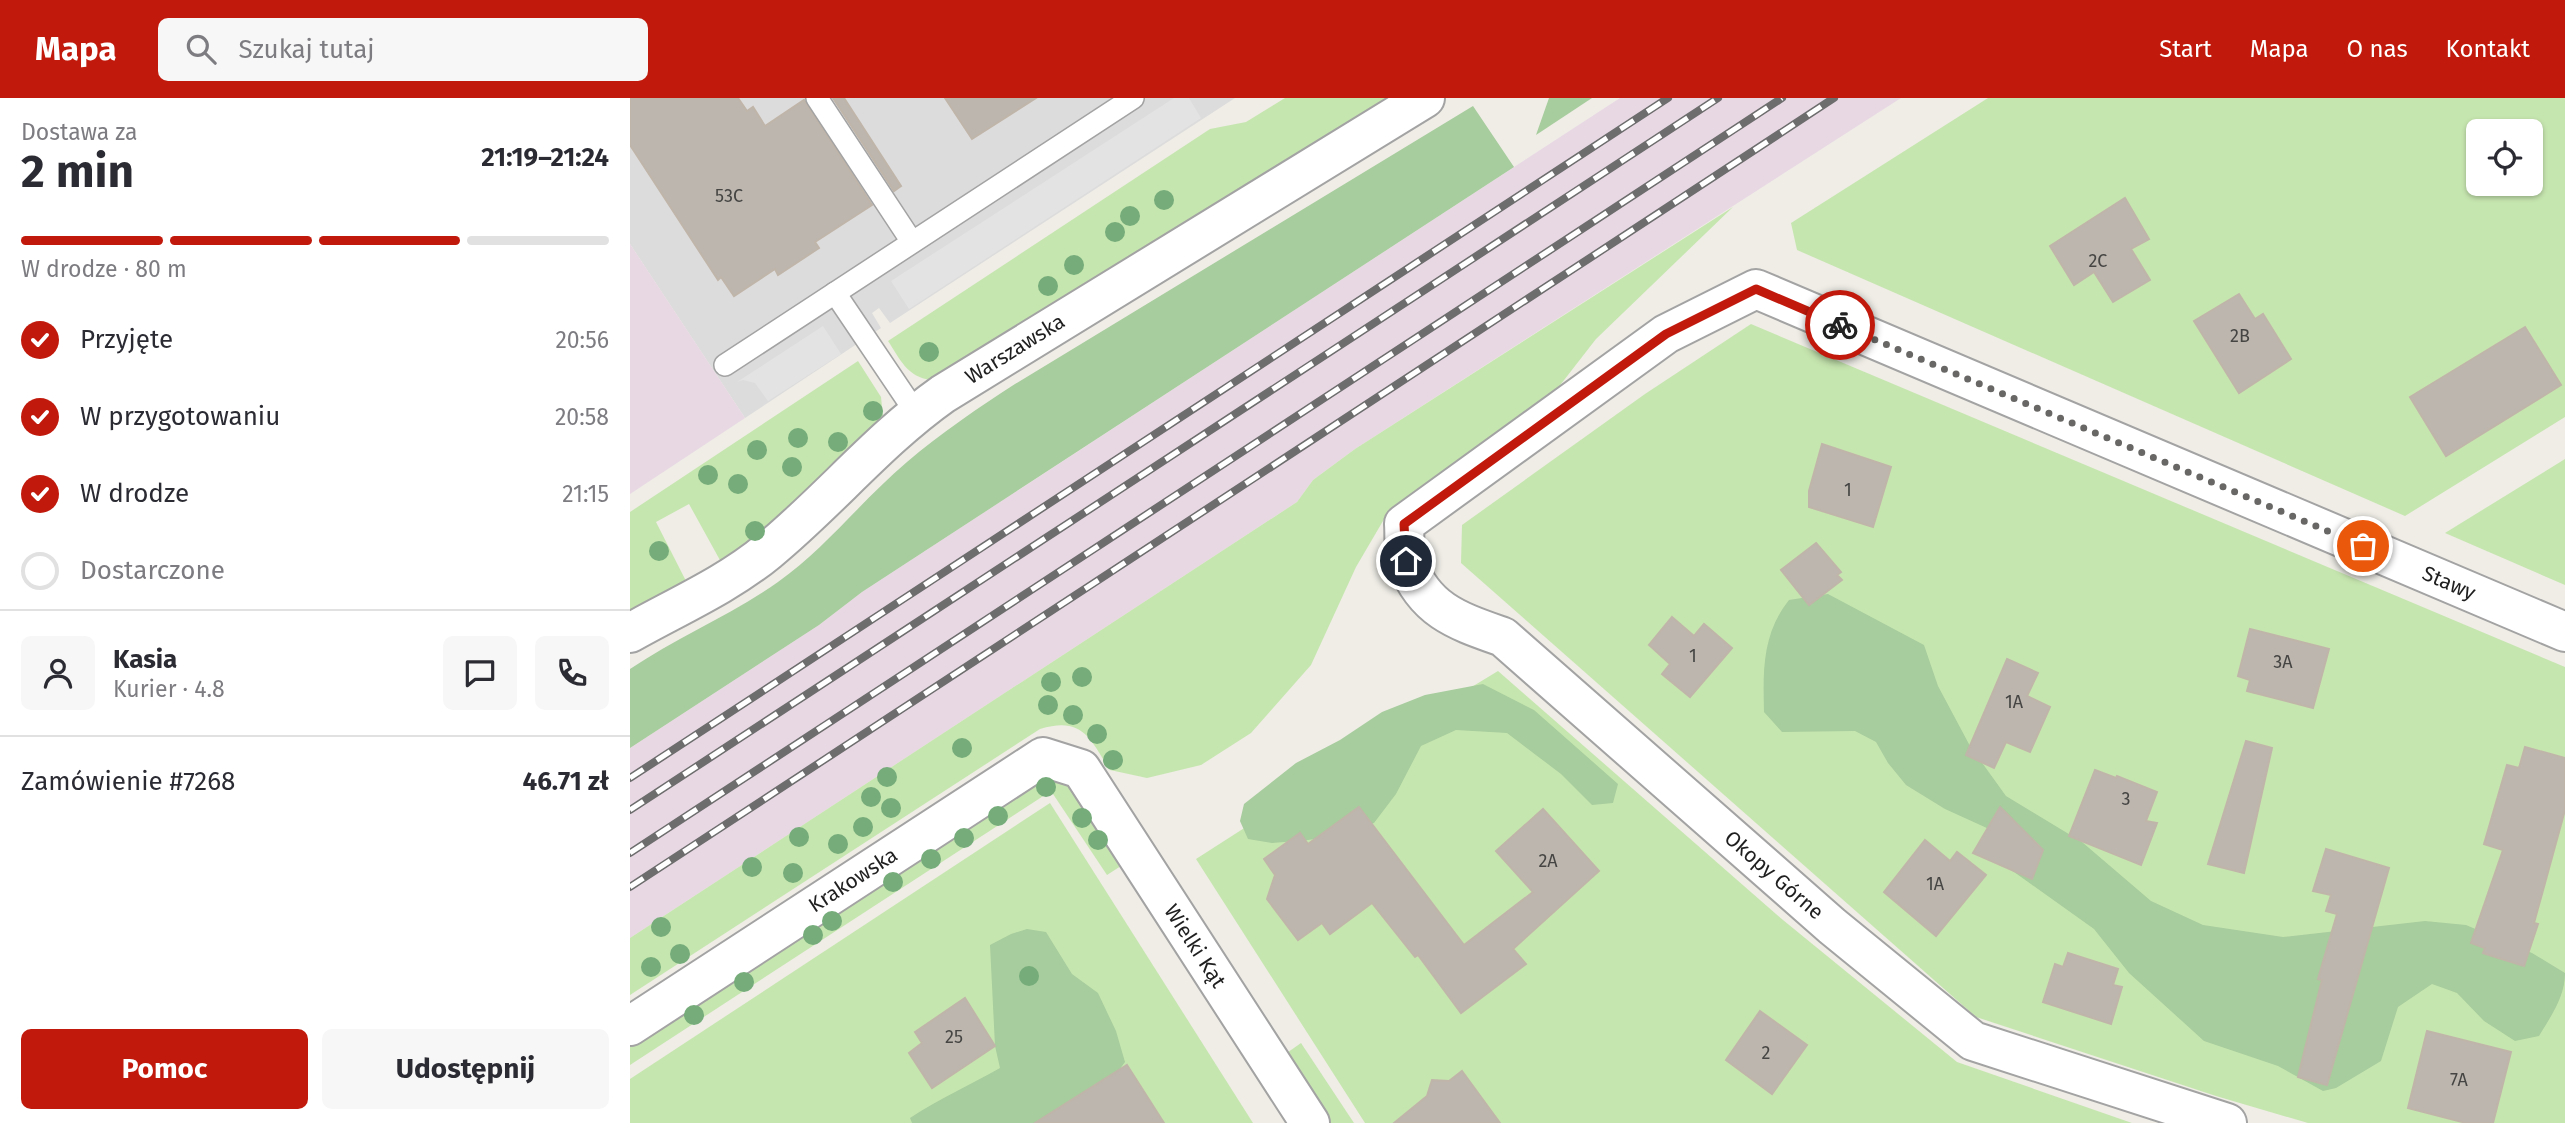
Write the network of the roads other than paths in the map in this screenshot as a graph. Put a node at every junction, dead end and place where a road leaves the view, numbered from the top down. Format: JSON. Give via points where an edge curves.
{"nodes":[{"id":1,"x":817,"y":98,"type":"edge"},
{"id":2,"x":1133,"y":98,"type":"edge"},
{"id":3,"x":1425,"y":98,"type":"edge"},
{"id":4,"x":912,"y":242,"type":"junction"},
{"id":5,"x":835,"y":293,"type":"junction"},
{"id":6,"x":724,"y":365,"type":"dead end"},
{"id":7,"x":916,"y":413,"type":"junction"},
{"id":8,"x":1404,"y":524,"type":"joint"},
{"id":9,"x":2565,"y":632,"type":"edge"},
{"id":10,"x":630,"y":633,"type":"edge"},
{"id":11,"x":1081,"y":769,"type":"joint"},
{"id":12,"x":630,"y":1026,"type":"edge"},
{"id":13,"x":1310,"y":1123,"type":"edge"},
{"id":14,"x":2228,"y":1123,"type":"edge"}],
"edges":[{"from":1,"to":4,"type":"lane"},
{"from":2,"to":4,"type":"lane"},
{"from":3,"to":7,"type":"street","name":"Warszawska","via":[[972,374]]},
{"from":4,"to":5,"type":"lane"},
{"from":5,"to":6,"type":"lane"},
{"from":5,"to":7,"type":"lane"},
{"from":7,"to":10,"type":"street","name":"Warszawska","via":[[766,553],[712,589]]},
{"from":8,"to":9,"type":"street","name":"Stawy","via":[[1666,334],[1756,289]]},
{"from":8,"to":14,"type":"street","name":"Okopy Górne","via":[[1406,561],[1427,598],[1454,619],[1503,637],[1832,926],[1973,1041]]},
{"from":11,"to":12,"type":"street","name":"Krakowska","via":[[1043,757]]},
{"from":11,"to":13,"type":"street","name":"Wielki Kąt"}]}
